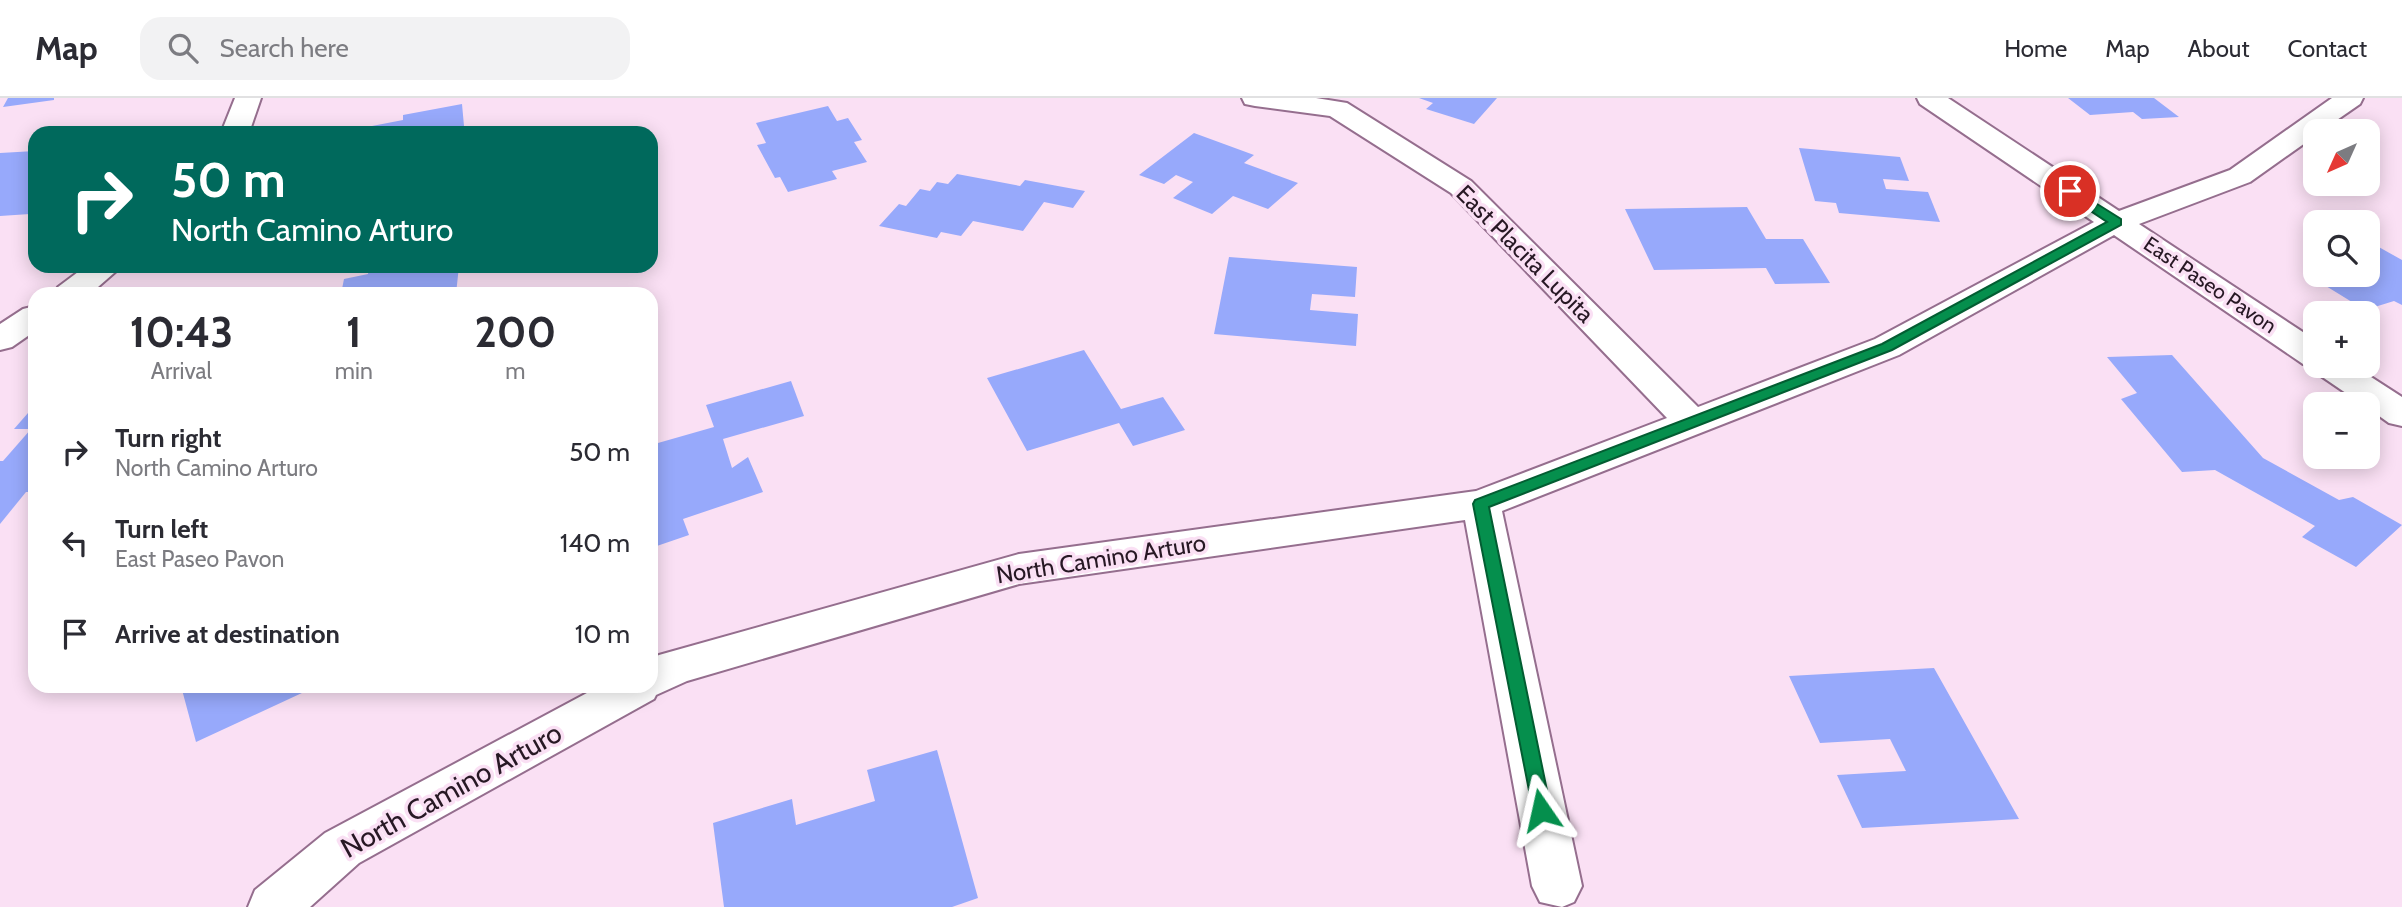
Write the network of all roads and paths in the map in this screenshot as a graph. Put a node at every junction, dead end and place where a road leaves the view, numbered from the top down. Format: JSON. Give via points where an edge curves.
{"nodes":[{"id":1,"x":248,"y":98,"type":"edge"},
{"id":2,"x":1255,"y":98,"type":"edge"},
{"id":3,"x":1930,"y":98,"type":"edge"},
{"id":4,"x":2350,"y":98,"type":"edge"},
{"id":5,"x":237,"y":126,"type":"edge"},
{"id":6,"x":2116,"y":222,"type":"junction"},
{"id":7,"x":97,"y":273,"type":"edge"},
{"id":8,"x":79,"y":287,"type":"edge"},
{"id":9,"x":28,"y":320,"type":"edge"},
{"id":10,"x":0,"y":338,"type":"edge"},
{"id":11,"x":2303,"y":348,"type":"edge"},
{"id":12,"x":2348,"y":378,"type":"edge"},
{"id":13,"x":2402,"y":414,"type":"edge"},
{"id":14,"x":1692,"y":422,"type":"junction"},
{"id":15,"x":1481,"y":504,"type":"junction"},
{"id":16,"x":658,"y":675,"type":"edge"},
{"id":17,"x":626,"y":693,"type":"edge"},
{"id":18,"x":1557,"y":886,"type":"dead end"},
{"id":19,"x":273,"y":907,"type":"edge"}],
"edges":[{"from":1,"to":5,"type":"street"},
{"from":2,"to":14,"type":"street","name":"East Placita Lupita","via":[[1337,109],[1461,187]]},
{"from":3,"to":6,"type":"street","name":"East Paseo Pavon"},
{"from":4,"to":6,"type":"street","name":"North Camino Arturo","via":[[2240,176]]},
{"from":6,"to":11,"type":"street","name":"East Paseo Pavon"},
{"from":6,"to":14,"type":"street","name":"North Camino Arturo","via":[[1887,347]]},
{"from":7,"to":8,"type":"street"},
{"from":9,"to":10,"type":"street"},
{"from":12,"to":13,"type":"street"},
{"from":14,"to":15,"type":"street","name":"North Camino Arturo"},
{"from":15,"to":16,"type":"street","name":"North Camino Arturo","via":[[1019,569]]},
{"from":15,"to":18,"type":"street"},
{"from":17,"to":19,"type":"street","name":"North Camino Arturo","via":[[342,848]]}]}
